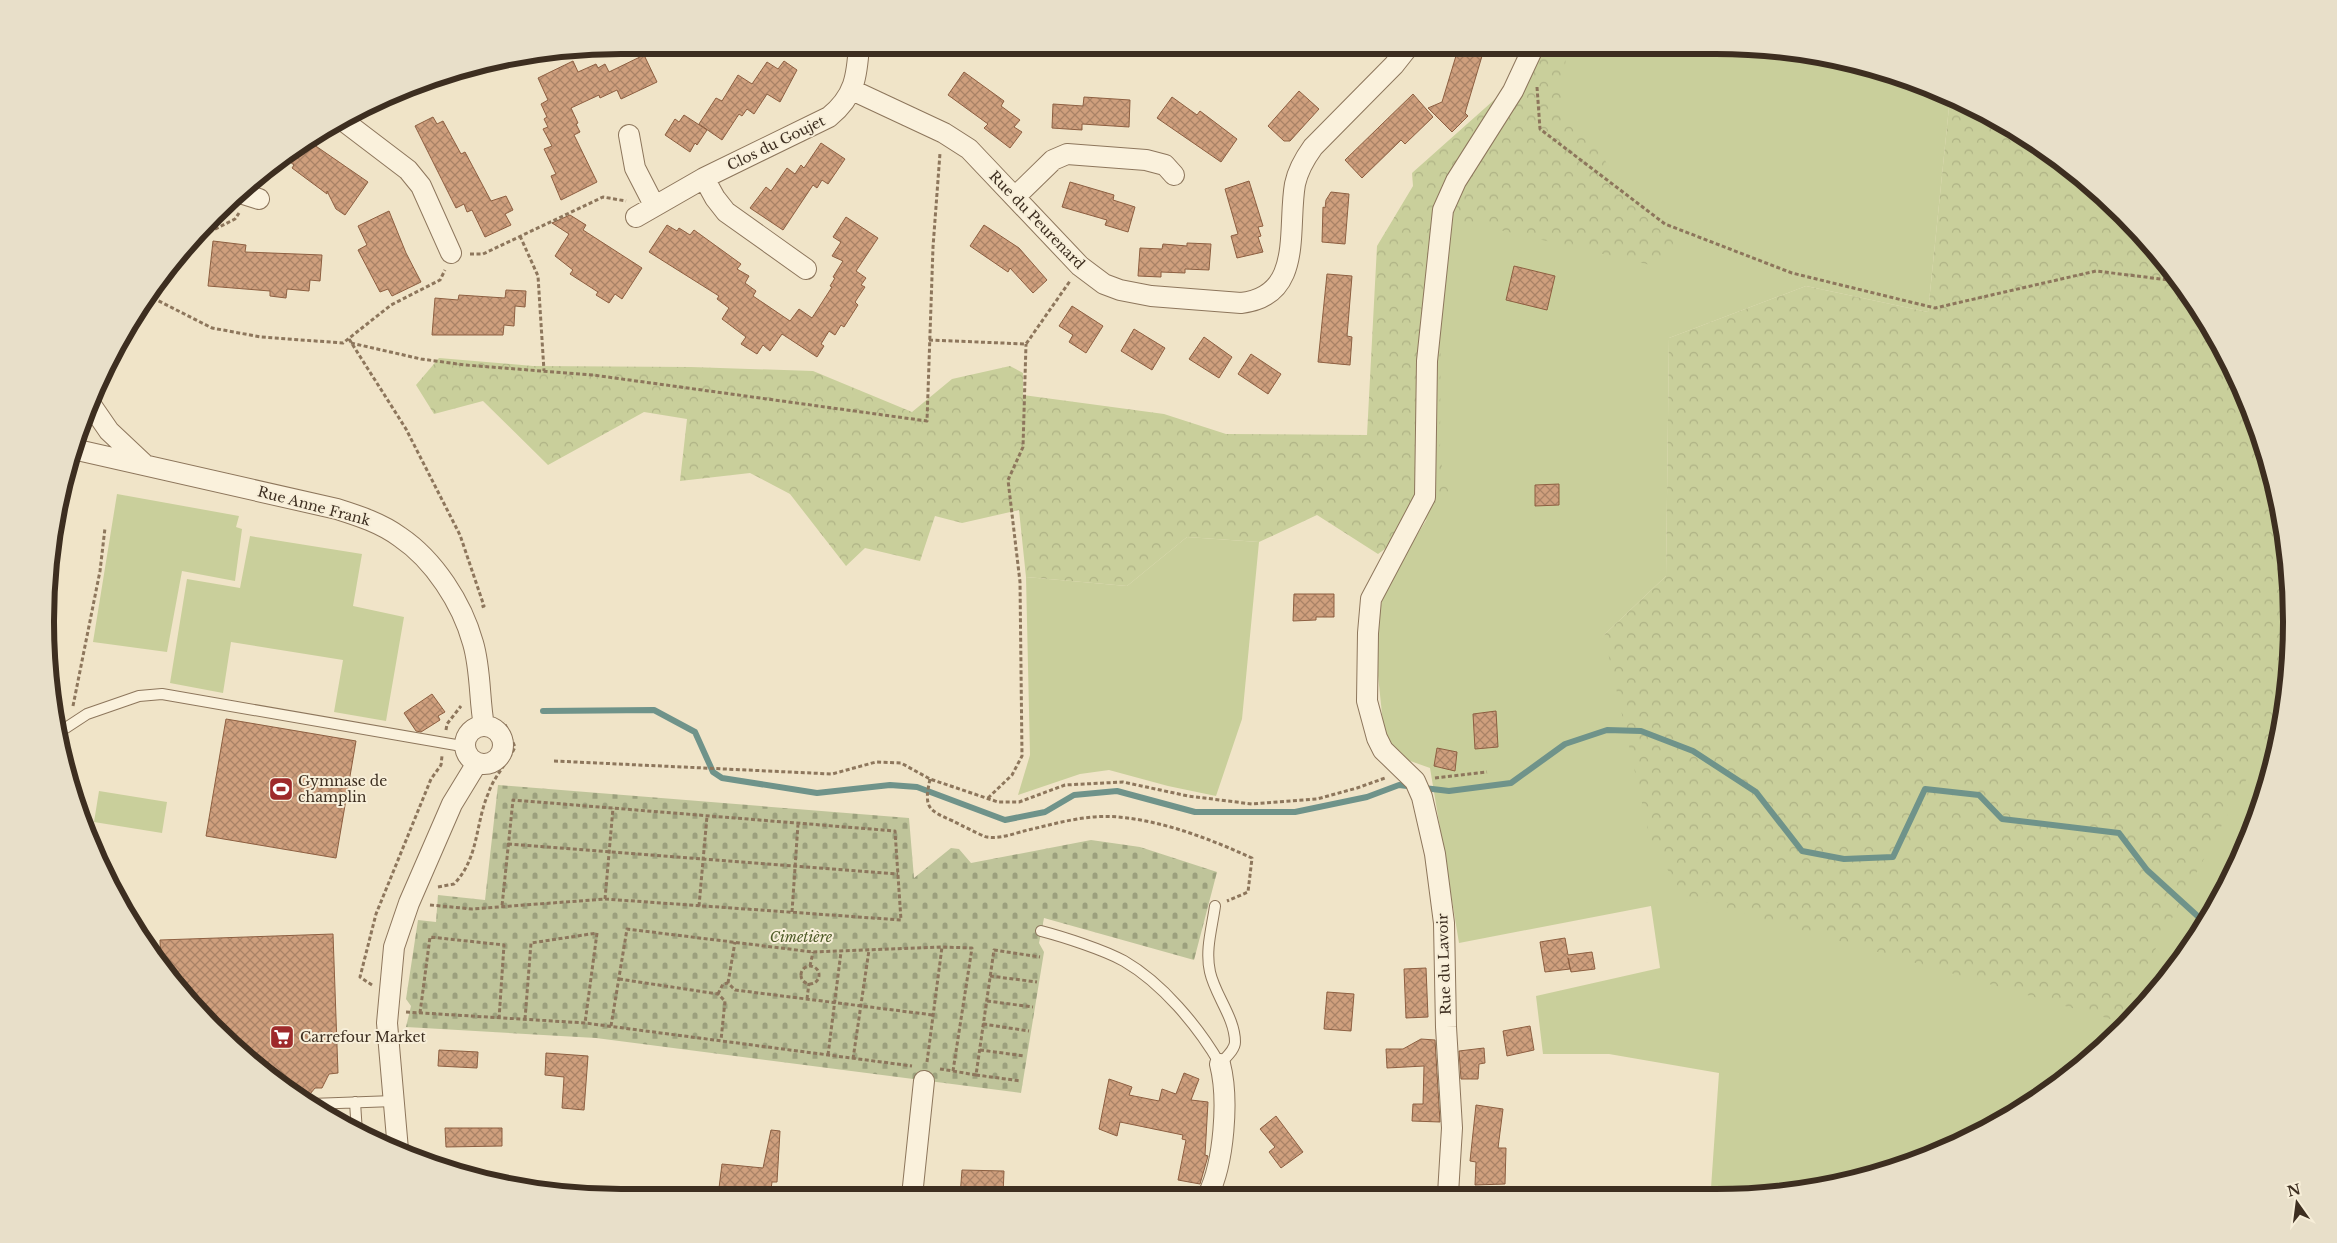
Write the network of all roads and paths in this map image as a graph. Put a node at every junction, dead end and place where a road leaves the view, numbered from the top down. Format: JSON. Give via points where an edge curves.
{"nodes":[{"id":1,"x":858,"y":54,"type":"edge"},
{"id":2,"x":1403,"y":54,"type":"edge"},
{"id":3,"x":1530,"y":54,"type":"edge"},
{"id":4,"x":1536,"y":85,"type":"dead end"},
{"id":5,"x":852,"y":90,"type":"junction"},
{"id":6,"x":348,"y":124,"type":"edge"},
{"id":7,"x":944,"y":133,"type":"junction"},
{"id":8,"x":629,"y":135,"type":"dead end"},
{"id":9,"x":1174,"y":175,"type":"dead end"},
{"id":10,"x":704,"y":178,"type":"junction"},
{"id":11,"x":250,"y":196,"type":"edge"},
{"id":12,"x":1015,"y":197,"type":"junction"},
{"id":13,"x":654,"y":205,"type":"junction"},
{"id":14,"x":636,"y":217,"type":"dead end"},
{"id":15,"x":208,"y":233,"type":"edge"},
{"id":16,"x":520,"y":236,"type":"junction"},
{"id":17,"x":452,"y":253,"type":"junction"},
{"id":18,"x":1080,"y":266,"type":"junction"},
{"id":19,"x":806,"y":269,"type":"dead end"},
{"id":20,"x":2168,"y":279,"type":"edge"},
{"id":21,"x":154,"y":299,"type":"edge"},
{"id":22,"x":349,"y":339,"type":"junction"},
{"id":23,"x":929,"y":340,"type":"junction"},
{"id":24,"x":352,"y":343,"type":"junction"},
{"id":25,"x":1026,"y":344,"type":"junction"},
{"id":26,"x":544,"y":371,"type":"junction"},
{"id":27,"x":95,"y":410,"type":"edge"},
{"id":28,"x":80,"y":451,"type":"edge"},
{"id":29,"x":145,"y":464,"type":"junction"},
{"id":30,"x":105,"y":528,"type":"dead end"},
{"id":31,"x":478,"y":608,"type":"dead end"},
{"id":32,"x":479,"y":684,"type":"junction"},
{"id":33,"x":64,"y":726,"type":"edge"},
{"id":34,"x":484,"y":726,"type":"junction"},
{"id":35,"x":65,"y":730,"type":"edge"},
{"id":36,"x":443,"y":743,"type":"junction"},
{"id":37,"x":465,"y":745,"type":"junction"},
{"id":38,"x":554,"y":761,"type":"dead end"},
{"id":39,"x":477,"y":763,"type":"junction"},
{"id":40,"x":1487,"y":772,"type":"dead end"},
{"id":41,"x":1408,"y":774,"type":"junction"},
{"id":42,"x":930,"y":779,"type":"junction"},
{"id":43,"x":988,"y":798,"type":"junction"},
{"id":44,"x":612,"y":808,"type":"junction"},
{"id":45,"x":707,"y":816,"type":"junction"},
{"id":46,"x":798,"y":824,"type":"junction"},
{"id":47,"x":508,"y":844,"type":"junction"},
{"id":48,"x":609,"y":852,"type":"junction"},
{"id":49,"x":703,"y":860,"type":"junction"},
{"id":50,"x":795,"y":868,"type":"junction"},
{"id":51,"x":898,"y":874,"type":"junction"},
{"id":52,"x":605,"y":899,"type":"junction"},
{"id":53,"x":409,"y":903,"type":"junction"},
{"id":54,"x":502,"y":906,"type":"junction"},
{"id":55,"x":699,"y":906,"type":"junction"},
{"id":56,"x":1215,"y":906,"type":"joint"},
{"id":57,"x":792,"y":912,"type":"junction"},
{"id":58,"x":1042,"y":931,"type":"dead end"},
{"id":59,"x":735,"y":942,"type":"junction"},
{"id":60,"x":942,"y":947,"type":"junction"},
{"id":61,"x":869,"y":950,"type":"junction"},
{"id":62,"x":812,"y":952,"type":"junction"},
{"id":63,"x":841,"y":952,"type":"junction"},
{"id":64,"x":1040,"y":957,"type":"dead end"},
{"id":65,"x":810,"y":966,"type":"junction"},
{"id":66,"x":990,"y":976,"type":"junction"},
{"id":67,"x":619,"y":979,"type":"junction"},
{"id":68,"x":1037,"y":982,"type":"dead end"},
{"id":69,"x":728,"y":983,"type":"junction"},
{"id":70,"x":809,"y":984,"type":"junction"},
{"id":71,"x":718,"y":994,"type":"junction"},
{"id":72,"x":807,"y":999,"type":"junction"},
{"id":73,"x":987,"y":1001,"type":"junction"},
{"id":74,"x":835,"y":1002,"type":"junction"},
{"id":75,"x":861,"y":1006,"type":"junction"},
{"id":76,"x":1033,"y":1007,"type":"dead end"},
{"id":77,"x":388,"y":1011,"type":"junction"},
{"id":78,"x":420,"y":1013,"type":"junction"},
{"id":79,"x":933,"y":1015,"type":"junction"},
{"id":80,"x":499,"y":1019,"type":"junction"},
{"id":81,"x":524,"y":1019,"type":"junction"},
{"id":82,"x":585,"y":1023,"type":"junction"},
{"id":83,"x":983,"y":1024,"type":"junction"},
{"id":84,"x":611,"y":1026,"type":"junction"},
{"id":85,"x":1029,"y":1031,"type":"dead end"},
{"id":86,"x":721,"y":1040,"type":"junction"},
{"id":87,"x":980,"y":1050,"type":"junction"},
{"id":88,"x":828,"y":1055,"type":"junction"},
{"id":89,"x":1025,"y":1056,"type":"dead end"},
{"id":90,"x":853,"y":1059,"type":"junction"},
{"id":91,"x":1220,"y":1064,"type":"junction"},
{"id":92,"x":925,"y":1071,"type":"junction"},
{"id":93,"x":953,"y":1071,"type":"junction"},
{"id":94,"x":976,"y":1075,"type":"junction"},
{"id":95,"x":1021,"y":1080,"type":"dead end"},
{"id":96,"x":394,"y":1101,"type":"junction"},
{"id":97,"x":355,"y":1102,"type":"junction"},
{"id":98,"x":322,"y":1104,"type":"edge"},
{"id":99,"x":356,"y":1123,"type":"edge"},
{"id":100,"x":397,"y":1143,"type":"edge"},
{"id":101,"x":913,"y":1189,"type":"edge"},
{"id":102,"x":1211,"y":1189,"type":"edge"},
{"id":103,"x":1448,"y":1189,"type":"edge"}],
"edges":[{"from":1,"to":5,"type":"street","name":"Clos du Goujet"},
{"from":2,"to":18,"type":"street","name":"Rue du Peurenard","via":[[1305,159],[1295,184],[1287,265],[1279,285],[1262,299],[1241,303],[1151,296],[1104,284]]},
{"from":3,"to":41,"type":"street","name":"Rue du Lavoir","via":[[1513,91],[1456,181],[1443,210],[1427,361],[1425,497],[1371,599],[1367,701],[1376,738],[1383,750]]},
{"from":4,"to":20,"type":"path","via":[[1540,129],[1665,224],[1792,273],[1936,308],[2096,271]]},
{"from":5,"to":7,"type":"street","name":"Rue du Peurenard"},
{"from":5,"to":10,"type":"street","name":"Clos du Goujet","via":[[846,101],[829,117]]},
{"from":6,"to":17,"type":"street","via":[[421,186]]},
{"from":7,"to":12,"type":"street","name":"Rue du Peurenard","via":[[969,148]]},
{"from":7,"to":23,"type":"path","via":[[933,247]]},
{"from":8,"to":13,"type":"street","via":[[635,168]]},
{"from":9,"to":12,"type":"street","via":[[1165,165],[1146,160],[1067,154],[1053,160]]},
{"from":10,"to":13,"type":"street","name":"Clos du Goujet"},
{"from":10,"to":19,"type":"street","via":[[726,212]]},
{"from":11,"to":15,"type":"path","via":[[235,219]]},
{"from":12,"to":18,"type":"street","name":"Rue du Peurenard"},
{"from":13,"to":14,"type":"street","name":"Clos du Goujet"},
{"from":13,"to":16,"type":"path","via":[[603,197]]},
{"from":16,"to":17,"type":"path","via":[[483,254]]},
{"from":16,"to":26,"type":"path","via":[[538,276]]},
{"from":17,"to":22,"type":"path","via":[[440,280],[391,305]]},
{"from":18,"to":25,"type":"path"},
{"from":21,"to":22,"type":"path","via":[[212,328],[261,337],[343,343]]},
{"from":22,"to":24,"type":"path"},
{"from":23,"to":25,"type":"path"},
{"from":23,"to":26,"type":"path","via":[[927,421]]},
{"from":24,"to":26,"type":"path","via":[[421,359]]},
{"from":24,"to":31,"type":"path","via":[[406,429],[460,535],[484,606]]},
{"from":25,"to":43,"type":"path","via":[[1023,447],[1008,480],[1020,582],[1022,756],[1012,775]]},
{"from":27,"to":29,"type":"street","via":[[109,431]]},
{"from":28,"to":29,"type":"street","name":"Rue Anne Frank"},
{"from":29,"to":32,"type":"street","name":"Rue Anne Frank","via":[[337,509],[372,521],[401,537],[434,568],[456,602],[473,641]]},
{"from":30,"to":33,"type":"path","via":[[100,571],[74,704]]},
{"from":32,"to":34,"type":"street","name":"Rue Anne Frank"},
{"from":32,"to":36,"type":"path","via":[[447,724]]},
{"from":34,"to":37,"type":"street","via":[[473,730]]},
{"from":34,"to":39,"type":"street","via":[[500,735],[502,752],[489,764]]},
{"from":35,"to":36,"type":"lane","via":[[87,714],[139,696],[162,694]]},
{"from":36,"to":37,"type":"lane"},
{"from":36,"to":77,"type":"path","via":[[441,765],[431,779],[376,914],[360,977],[378,990]]},
{"from":37,"to":39,"type":"street","via":[[468,756]]},
{"from":38,"to":42,"type":"path","via":[[832,774],[876,762],[901,763]]},
{"from":39,"to":53,"type":"street","via":[[452,804]]},
{"from":40,"to":41,"type":"path"},
{"from":41,"to":43,"type":"path","via":[[1317,799],[1252,804],[1188,796],[1123,782],[1065,785],[1019,802],[998,802]]},
{"from":41,"to":103,"type":"street","name":"Rue du Lavoir","via":[[1422,797],[1435,854],[1444,923],[1452,1128]]},
{"from":42,"to":43,"type":"path"},
{"from":42,"to":56,"type":"path","via":[[926,799],[928,807],[985,838],[1075,819],[1117,817],[1212,840],[1252,858],[1248,892]]},
{"from":44,"to":45,"type":"path"},
{"from":44,"to":47,"type":"path","via":[[512,800]]},
{"from":44,"to":48,"type":"path"},
{"from":45,"to":46,"type":"path"},
{"from":45,"to":49,"type":"path"},
{"from":46,"to":50,"type":"path"},
{"from":46,"to":51,"type":"path","via":[[895,831]]},
{"from":47,"to":48,"type":"path"},
{"from":47,"to":54,"type":"path"},
{"from":48,"to":49,"type":"path"},
{"from":48,"to":52,"type":"path"},
{"from":49,"to":50,"type":"path"},
{"from":49,"to":55,"type":"path"},
{"from":50,"to":51,"type":"path"},
{"from":50,"to":57,"type":"path"},
{"from":51,"to":57,"type":"path","via":[[901,920]]},
{"from":52,"to":54,"type":"path"},
{"from":52,"to":55,"type":"path"},
{"from":53,"to":54,"type":"path","via":[[472,909]]},
{"from":53,"to":77,"type":"street","via":[[394,947]]},
{"from":55,"to":57,"type":"path"},
{"from":56,"to":91,"type":"lane","via":[[1208,951],[1210,973],[1235,1043]]},
{"from":58,"to":91,"type":"lane","via":[[1123,960],[1155,982],[1209,1045]]},
{"from":59,"to":62,"type":"path"},
{"from":59,"to":67,"type":"path","via":[[628,929]]},
{"from":59,"to":69,"type":"path"},
{"from":60,"to":61,"type":"path"},
{"from":60,"to":79,"type":"path"},
{"from":60,"to":93,"type":"path","via":[[972,948]]},
{"from":61,"to":63,"type":"path"},
{"from":61,"to":75,"type":"path"},
{"from":62,"to":63,"type":"path"},
{"from":62,"to":65,"type":"path"},
{"from":63,"to":74,"type":"path"},
{"from":64,"to":66,"type":"path","via":[[994,950]]},
{"from":65,"to":70,"type":"path","via":[[816,968],[818,976]]},
{"from":65,"to":70,"type":"path","via":[[801,972],[803,981]]},
{"from":66,"to":68,"type":"path"},
{"from":66,"to":73,"type":"path"},
{"from":67,"to":71,"type":"path"},
{"from":67,"to":84,"type":"path"},
{"from":69,"to":71,"type":"path","via":[[723,984]]},
{"from":69,"to":72,"type":"path","via":[[735,990]]},
{"from":70,"to":72,"type":"path"},
{"from":71,"to":86,"type":"path","via":[[725,1001]]},
{"from":72,"to":74,"type":"path"},
{"from":73,"to":76,"type":"path"},
{"from":73,"to":83,"type":"path"},
{"from":74,"to":75,"type":"path"},
{"from":74,"to":88,"type":"path"},
{"from":75,"to":79,"type":"path"},
{"from":75,"to":90,"type":"path"},
{"from":77,"to":78,"type":"path"},
{"from":77,"to":96,"type":"street"},
{"from":78,"to":80,"type":"path"},
{"from":78,"to":80,"type":"path","via":[[430,937],[504,945]]},
{"from":79,"to":92,"type":"path"},
{"from":80,"to":81,"type":"path"},
{"from":81,"to":82,"type":"path"},
{"from":81,"to":82,"type":"path","via":[[531,943],[597,932]]},
{"from":82,"to":84,"type":"path"},
{"from":83,"to":85,"type":"path"},
{"from":83,"to":87,"type":"path"},
{"from":84,"to":86,"type":"path"},
{"from":86,"to":88,"type":"path"},
{"from":87,"to":89,"type":"path"},
{"from":87,"to":94,"type":"path"},
{"from":88,"to":90,"type":"path"},
{"from":90,"to":92,"type":"path"},
{"from":91,"to":102,"type":"street","via":[[1225,1111],[1216,1179]]},
{"from":92,"to":93,"type":"path"},
{"from":92,"to":101,"type":"street"},
{"from":93,"to":94,"type":"path"},
{"from":94,"to":95,"type":"path"},
{"from":96,"to":97,"type":"lane"},
{"from":96,"to":100,"type":"street"},
{"from":97,"to":98,"type":"lane"},
{"from":97,"to":99,"type":"lane"}]}
